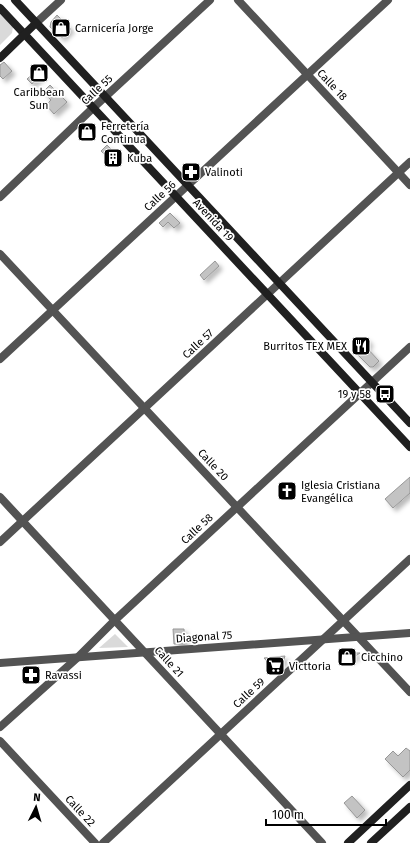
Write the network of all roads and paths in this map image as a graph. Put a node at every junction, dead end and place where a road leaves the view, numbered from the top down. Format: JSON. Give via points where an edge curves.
{"nodes":[{"id":1,"x":15,"y":0,"type":"edge"},
{"id":2,"x":61,"y":0,"type":"edge"},
{"id":3,"x":210,"y":0,"type":"edge"},
{"id":4,"x":238,"y":0,"type":"edge"},
{"id":5,"x":388,"y":0,"type":"edge"},
{"id":6,"x":0,"y":8,"type":"edge"},
{"id":7,"x":36,"y":23,"type":"junction"},
{"id":8,"x":25,"y":35,"type":"junction"},
{"id":9,"x":0,"y":58,"type":"edge"},
{"id":10,"x":307,"y":74,"type":"junction"},
{"id":11,"x":105,"y":97,"type":"junction"},
{"id":12,"x":93,"y":108,"type":"junction"},
{"id":13,"x":410,"y":162,"type":"edge"},
{"id":14,"x":399,"y":173,"type":"junction"},
{"id":15,"x":188,"y":185,"type":"junction"},
{"id":16,"x":410,"y":185,"type":"edge"},
{"id":17,"x":176,"y":196,"type":"junction"},
{"id":18,"x":0,"y":197,"type":"edge"},
{"id":19,"x":0,"y":254,"type":"edge"},
{"id":20,"x":279,"y":283,"type":"junction"},
{"id":21,"x":268,"y":294,"type":"junction"},
{"id":22,"x":53,"y":310,"type":"junction"},
{"id":23,"x":410,"y":347,"type":"edge"},
{"id":24,"x":0,"y":359,"type":"edge"},
{"id":25,"x":372,"y":382,"type":"junction"},
{"id":26,"x":360,"y":393,"type":"junction"},
{"id":27,"x":145,"y":408,"type":"junction"},
{"id":28,"x":410,"y":423,"type":"edge"},
{"id":29,"x":410,"y":447,"type":"edge"},
{"id":30,"x":0,"y":497,"type":"edge"},
{"id":31,"x":237,"y":507,"type":"junction"},
{"id":32,"x":22,"y":521,"type":"junction"},
{"id":33,"x":0,"y":542,"type":"edge"},
{"id":34,"x":410,"y":559,"type":"edge"},
{"id":35,"x":115,"y":620,"type":"junction"},
{"id":36,"x":343,"y":621,"type":"junction"},
{"id":37,"x":410,"y":633,"type":"edge"},
{"id":38,"x":359,"y":637,"type":"junction"},
{"id":39,"x":324,"y":639,"type":"junction"},
{"id":40,"x":145,"y":652,"type":"junction"},
{"id":41,"x":77,"y":658,"type":"junction"},
{"id":42,"x":0,"y":663,"type":"edge"},
{"id":43,"x":410,"y":692,"type":"edge"},
{"id":44,"x":0,"y":727,"type":"edge"},
{"id":45,"x":221,"y":734,"type":"junction"},
{"id":46,"x":0,"y":741,"type":"edge"},
{"id":47,"x":410,"y":785,"type":"edge"},
{"id":48,"x":410,"y":807,"type":"edge"},
{"id":49,"x":95,"y":843,"type":"edge"},
{"id":50,"x":103,"y":843,"type":"edge"},
{"id":51,"x":322,"y":843,"type":"edge"},
{"id":52,"x":348,"y":843,"type":"edge"},
{"id":53,"x":371,"y":843,"type":"edge"}],
"edges":[{"from":1,"to":7,"type":"main road","name":"Avenida 19"},
{"from":2,"to":7,"type":"street"},
{"from":3,"to":11,"type":"street","name":"Calle 55"},
{"from":4,"to":10,"type":"street","name":"Calle 18"},
{"from":5,"to":10,"type":"street","name":"Calle 56"},
{"from":6,"to":8,"type":"main road","name":"Avenida 19"},
{"from":7,"to":8,"type":"main road"},
{"from":7,"to":11,"type":"main road","name":"Avenida 19"},
{"from":8,"to":9,"type":"main road"},
{"from":8,"to":12,"type":"main road","name":"Avenida 19"},
{"from":10,"to":14,"type":"street","name":"Calle 18"},
{"from":10,"to":15,"type":"street","name":"Calle 56"},
{"from":11,"to":12,"type":"street","name":"Calle 55"},
{"from":11,"to":15,"type":"main road","name":"Avenida 19"},
{"from":12,"to":17,"type":"main road","name":"Avenida 19"},
{"from":12,"to":18,"type":"street","name":"Calle 55"},
{"from":13,"to":14,"type":"street","name":"Calle 57"},
{"from":14,"to":16,"type":"street","name":"Calle 18"},
{"from":14,"to":20,"type":"street","name":"Calle 57"},
{"from":15,"to":17,"type":"street","name":"Calle 56"},
{"from":15,"to":20,"type":"main road","name":"Avenida 19"},
{"from":17,"to":21,"type":"main road","name":"Avenida 19"},
{"from":17,"to":22,"type":"street","name":"Calle 56"},
{"from":19,"to":22,"type":"street","name":"Calle 20"},
{"from":20,"to":21,"type":"street","name":"Calle 57"},
{"from":20,"to":25,"type":"main road","name":"Avenida 19"},
{"from":21,"to":26,"type":"main road","name":"Avenida 19"},
{"from":21,"to":27,"type":"street","name":"Calle 57"},
{"from":22,"to":24,"type":"street","name":"Calle 56"},
{"from":22,"to":27,"type":"street","name":"Calle 20"},
{"from":23,"to":25,"type":"street","name":"Calle 58"},
{"from":25,"to":26,"type":"street","name":"Calle 58"},
{"from":25,"to":28,"type":"main road","name":"Avenida 19"},
{"from":26,"to":29,"type":"main road","name":"Avenida 19"},
{"from":26,"to":31,"type":"street","name":"Calle 58"},
{"from":27,"to":31,"type":"street","name":"Calle 20"},
{"from":27,"to":32,"type":"street","name":"Calle 57"},
{"from":30,"to":32,"type":"street","name":"Calle 21"},
{"from":31,"to":35,"type":"street","name":"Calle 58"},
{"from":31,"to":36,"type":"street","name":"Calle 20"},
{"from":32,"to":33,"type":"street","name":"Calle 57"},
{"from":32,"to":35,"type":"street","name":"Calle 21"},
{"from":34,"to":36,"type":"street","name":"Calle 59"},
{"from":35,"to":40,"type":"street","name":"Calle 21"},
{"from":35,"to":41,"type":"street","name":"Calle 58"},
{"from":36,"to":38,"type":"street","name":"Calle 20"},
{"from":36,"to":39,"type":"street","name":"Calle 59"},
{"from":37,"to":38,"type":"street","name":"Diagonal 75"},
{"from":38,"to":39,"type":"street","name":"Diagonal 75"},
{"from":38,"to":43,"type":"street","name":"Calle 20"},
{"from":39,"to":40,"type":"street","name":"Diagonal 75"},
{"from":39,"to":45,"type":"street","name":"Calle 59"},
{"from":40,"to":41,"type":"street","name":"Diagonal 75"},
{"from":40,"to":45,"type":"street","name":"Calle 21"},
{"from":41,"to":42,"type":"street","name":"Diagonal 75"},
{"from":41,"to":44,"type":"street","name":"Calle 58"},
{"from":45,"to":50,"type":"street","name":"Calle 59"},
{"from":45,"to":51,"type":"street","name":"Calle 21"},
{"from":46,"to":49,"type":"street","name":"Calle 22"},
{"from":47,"to":52,"type":"main road"},
{"from":48,"to":53,"type":"main road"}]}
